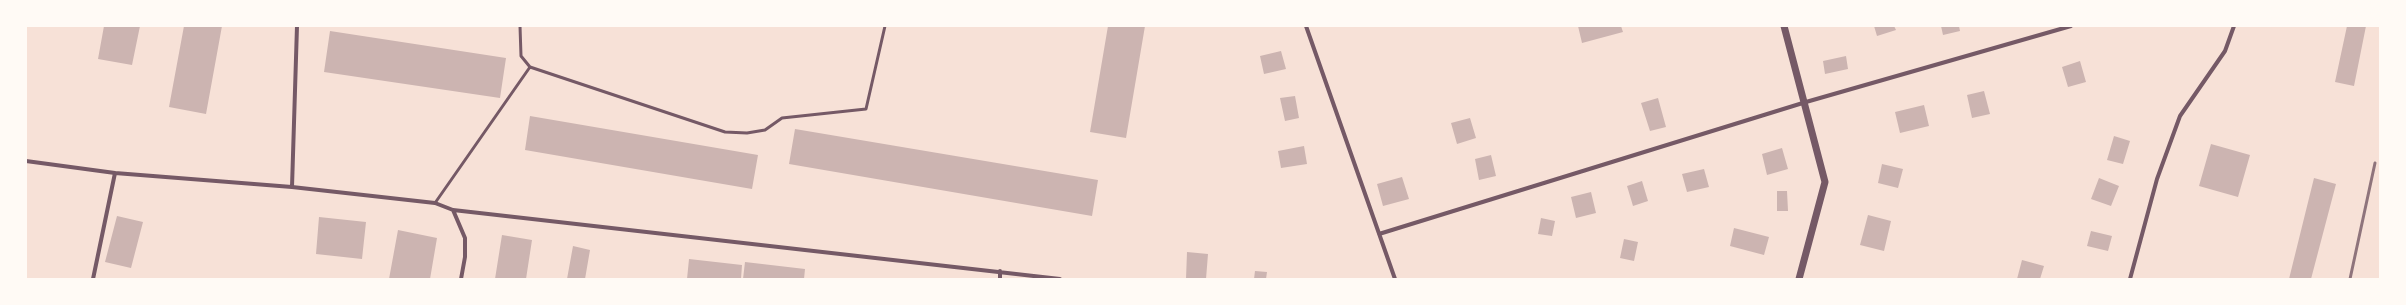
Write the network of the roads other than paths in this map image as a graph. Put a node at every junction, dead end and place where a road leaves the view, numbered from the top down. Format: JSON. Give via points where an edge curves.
{"nodes":[{"id":1,"x":297,"y":26,"type":"edge"},
{"id":2,"x":520,"y":26,"type":"edge"},
{"id":3,"x":885,"y":26,"type":"edge"},
{"id":4,"x":1306,"y":26,"type":"edge"},
{"id":5,"x":1784,"y":26,"type":"edge"},
{"id":6,"x":2070,"y":26,"type":"edge"},
{"id":7,"x":2234,"y":26,"type":"edge"},
{"id":8,"x":530,"y":67,"type":"junction"},
{"id":9,"x":1806,"y":102,"type":"junction"},
{"id":10,"x":26,"y":161,"type":"edge"},
{"id":11,"x":116,"y":173,"type":"junction"},
{"id":12,"x":292,"y":187,"type":"junction"},
{"id":13,"x":435,"y":203,"type":"junction"},
{"id":14,"x":453,"y":210,"type":"junction"},
{"id":15,"x":1379,"y":234,"type":"junction"},
{"id":16,"x":1000,"y":271,"type":"junction"},
{"id":17,"x":93,"y":279,"type":"edge"},
{"id":18,"x":461,"y":279,"type":"edge"},
{"id":19,"x":1000,"y":279,"type":"edge"},
{"id":20,"x":1060,"y":279,"type":"edge"},
{"id":21,"x":1395,"y":279,"type":"edge"},
{"id":22,"x":1799,"y":279,"type":"edge"},
{"id":23,"x":2130,"y":279,"type":"edge"}],
"edges":[{"from":1,"to":12,"type":"street"},
{"from":2,"to":8,"type":"lane","via":[[521,56]]},
{"from":3,"to":8,"type":"lane","via":[[866,108],[782,118],[765,130],[747,133],[725,132]]},
{"from":4,"to":15,"type":"street"},
{"from":5,"to":9,"type":"street"},
{"from":6,"to":9,"type":"street"},
{"from":7,"to":23,"type":"street","via":[[2225,51],[2180,116],[2157,179]]},
{"from":8,"to":13,"type":"lane"},
{"from":9,"to":15,"type":"street"},
{"from":9,"to":22,"type":"street","via":[[1825,182]]},
{"from":10,"to":11,"type":"street"},
{"from":11,"to":12,"type":"street"},
{"from":11,"to":17,"type":"street"},
{"from":12,"to":13,"type":"street"},
{"from":13,"to":14,"type":"street"},
{"from":14,"to":16,"type":"street"},
{"from":14,"to":18,"type":"street","via":[[465,238]]},
{"from":15,"to":21,"type":"street"},
{"from":16,"to":19,"type":"street"},
{"from":16,"to":20,"type":"street"}]}
